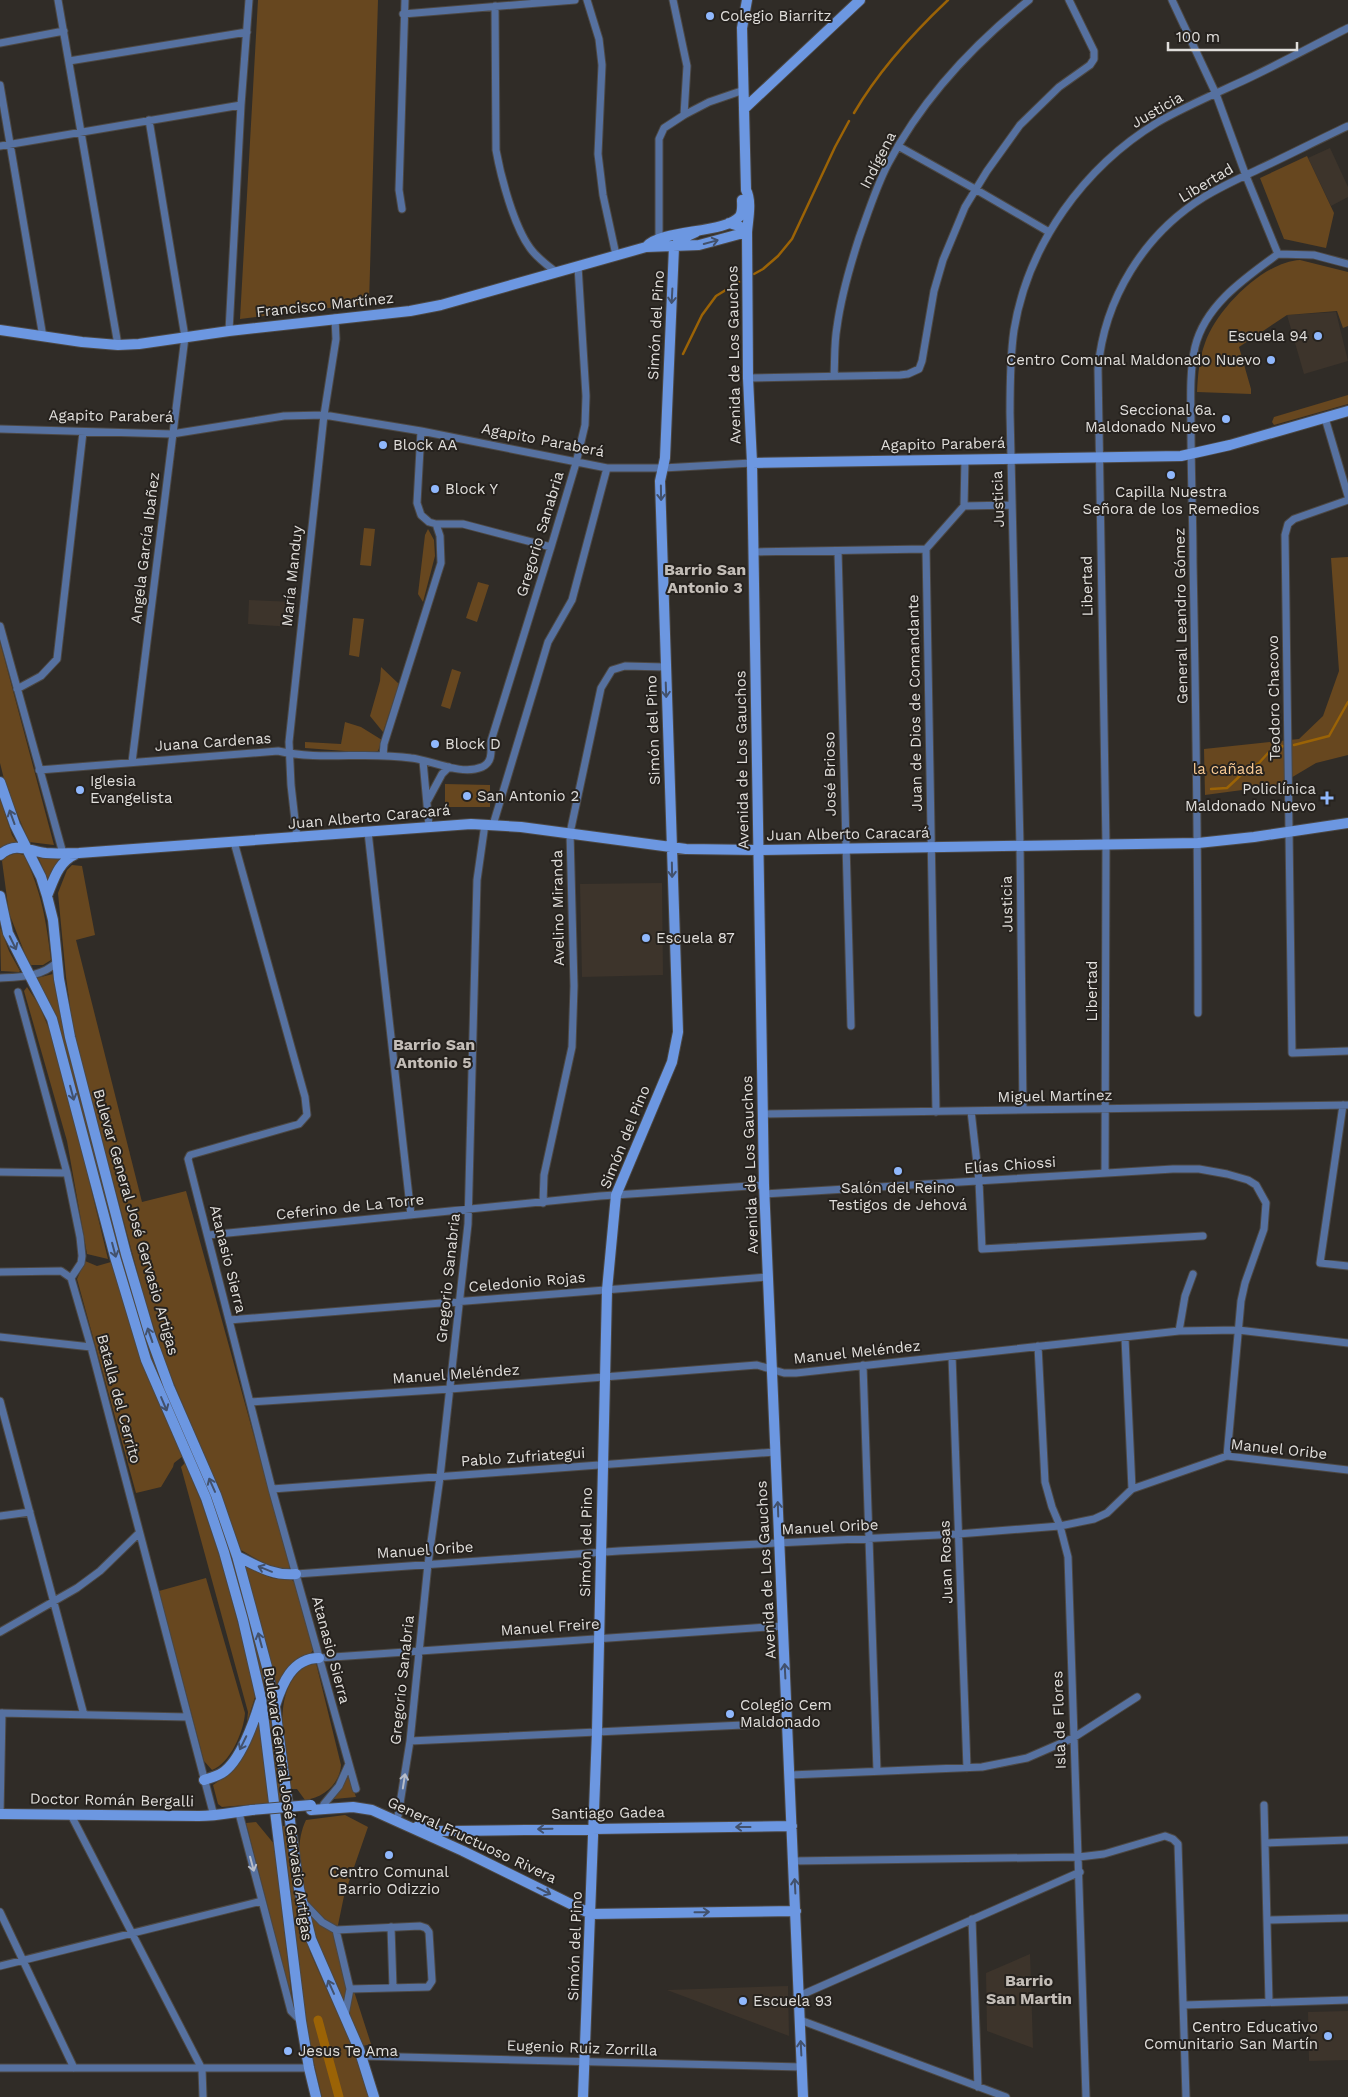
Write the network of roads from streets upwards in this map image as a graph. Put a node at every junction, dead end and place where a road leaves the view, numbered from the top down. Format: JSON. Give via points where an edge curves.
{"nodes":[{"id":1,"x":58,"y":0,"type":"edge"},
{"id":2,"x":249,"y":0,"type":"edge"},
{"id":3,"x":405,"y":0,"type":"edge"},
{"id":4,"x":575,"y":0,"type":"edge"},
{"id":5,"x":587,"y":0,"type":"edge"},
{"id":6,"x":673,"y":0,"type":"edge"},
{"id":7,"x":746,"y":0,"type":"edge"},
{"id":8,"x":860,"y":0,"type":"edge"},
{"id":9,"x":1029,"y":0,"type":"edge"},
{"id":10,"x":1069,"y":0,"type":"edge"},
{"id":11,"x":1172,"y":0,"type":"edge"},
{"id":12,"x":495,"y":6,"type":"junction"},
{"id":13,"x":403,"y":14,"type":"junction"},
{"id":14,"x":1348,"y":28,"type":"edge"},
{"id":15,"x":64,"y":31,"type":"junction"},
{"id":16,"x":247,"y":32,"type":"junction"},
{"id":17,"x":0,"y":43,"type":"edge"},
{"id":18,"x":69,"y":61,"type":"junction"},
{"id":19,"x":0,"y":84,"type":"edge"},
{"id":20,"x":744,"y":90,"type":"junction"},
{"id":21,"x":1216,"y":94,"type":"junction"},
{"id":22,"x":241,"y":105,"type":"junction"},
{"id":23,"x":745,"y":108,"type":"junction"},
{"id":24,"x":684,"y":116,"type":"junction"},
{"id":25,"x":149,"y":120,"type":"junction"},
{"id":26,"x":1348,"y":126,"type":"edge"},
{"id":27,"x":80,"y":132,"type":"junction"},
{"id":28,"x":12,"y":144,"type":"junction"},
{"id":29,"x":0,"y":146,"type":"edge"},
{"id":30,"x":898,"y":146,"type":"junction"},
{"id":31,"x":1246,"y":176,"type":"junction"},
{"id":32,"x":976,"y":189,"type":"junction"},
{"id":33,"x":746,"y":190,"type":"junction"},
{"id":34,"x":402,"y":209,"type":"dead end"},
{"id":35,"x":729,"y":222,"type":"junction"},
{"id":36,"x":696,"y":232,"type":"junction"},
{"id":37,"x":747,"y":232,"type":"junction"},
{"id":38,"x":1049,"y":232,"type":"junction"},
{"id":39,"x":659,"y":240,"type":"junction"},
{"id":40,"x":646,"y":247,"type":"junction"},
{"id":41,"x":674,"y":247,"type":"junction"},
{"id":42,"x":1278,"y":254,"type":"junction"},
{"id":43,"x":616,"y":256,"type":"junction"},
{"id":44,"x":1348,"y":264,"type":"edge"},
{"id":45,"x":578,"y":266,"type":"junction"},
{"id":46,"x":556,"y":272,"type":"junction"},
{"id":47,"x":335,"y":318,"type":"junction"},
{"id":48,"x":0,"y":330,"type":"edge"},
{"id":49,"x":229,"y":331,"type":"junction"},
{"id":50,"x":43,"y":337,"type":"junction"},
{"id":51,"x":184,"y":337,"type":"junction"},
{"id":52,"x":118,"y":345,"type":"junction"},
{"id":53,"x":834,"y":376,"type":"junction"},
{"id":54,"x":748,"y":378,"type":"junction"},
{"id":55,"x":1348,"y":411,"type":"edge"},
{"id":56,"x":324,"y":415,"type":"junction"},
{"id":57,"x":1325,"y":418,"type":"junction"},
{"id":58,"x":0,"y":428,"type":"edge"},
{"id":59,"x":421,"y":431,"type":"junction"},
{"id":60,"x":83,"y":432,"type":"junction"},
{"id":61,"x":172,"y":434,"type":"junction"},
{"id":62,"x":1191,"y":454,"type":"junction"},
{"id":63,"x":1098,"y":456,"type":"junction"},
{"id":64,"x":1010,"y":458,"type":"junction"},
{"id":65,"x":964,"y":459,"type":"junction"},
{"id":66,"x":576,"y":463,"type":"junction"},
{"id":67,"x":752,"y":463,"type":"junction"},
{"id":68,"x":607,"y":468,"type":"junction"},
{"id":69,"x":663,"y":468,"type":"junction"},
{"id":70,"x":1348,"y":498,"type":"edge"},
{"id":71,"x":1012,"y":505,"type":"junction"},
{"id":72,"x":964,"y":506,"type":"junction"},
{"id":73,"x":436,"y":524,"type":"junction"},
{"id":74,"x":552,"y":547,"type":"junction"},
{"id":75,"x":926,"y":549,"type":"junction"},
{"id":76,"x":838,"y":551,"type":"junction"},
{"id":77,"x":754,"y":552,"type":"junction"},
{"id":78,"x":0,"y":626,"type":"edge"},
{"id":79,"x":665,"y":667,"type":"junction"},
{"id":80,"x":17,"y":689,"type":"junction"},
{"id":81,"x":289,"y":754,"type":"junction"},
{"id":82,"x":383,"y":756,"type":"junction"},
{"id":83,"x":423,"y":761,"type":"junction"},
{"id":84,"x":132,"y":762,"type":"junction"},
{"id":85,"x":449,"y":767,"type":"junction"},
{"id":86,"x":478,"y":768,"type":"joint"},
{"id":87,"x":38,"y":770,"type":"junction"},
{"id":88,"x":0,"y":782,"type":"edge"},
{"id":89,"x":428,"y":800,"type":"junction"},
{"id":90,"x":1348,"y":823,"type":"edge"},
{"id":91,"x":489,"y":824,"type":"junction"},
{"id":92,"x":429,"y":826,"type":"junction"},
{"id":93,"x":368,"y":832,"type":"junction"},
{"id":94,"x":1290,"y":832,"type":"junction"},
{"id":95,"x":570,"y":833,"type":"junction"},
{"id":96,"x":297,"y":838,"type":"junction"},
{"id":97,"x":234,"y":842,"type":"junction"},
{"id":98,"x":1198,"y":843,"type":"junction"},
{"id":99,"x":1106,"y":844,"type":"junction"},
{"id":100,"x":1020,"y":846,"type":"junction"},
{"id":101,"x":672,"y":847,"type":"junction"},
{"id":102,"x":26,"y":848,"type":"junction"},
{"id":103,"x":932,"y":848,"type":"junction"},
{"id":104,"x":758,"y":850,"type":"junction"},
{"id":105,"x":845,"y":850,"type":"junction"},
{"id":106,"x":0,"y":855,"type":"edge"},
{"id":107,"x":64,"y":857,"type":"junction"},
{"id":108,"x":0,"y":896,"type":"edge"},
{"id":109,"x":48,"y":896,"type":"junction"},
{"id":110,"x":57,"y":962,"type":"junction"},
{"id":111,"x":30,"y":975,"type":"junction"},
{"id":112,"x":0,"y":978,"type":"edge"},
{"id":113,"x":18,"y":992,"type":"dead end"},
{"id":114,"x":1198,"y":1013,"type":"dead end"},
{"id":115,"x":851,"y":1026,"type":"dead end"},
{"id":116,"x":1348,"y":1051,"type":"edge"},
{"id":117,"x":1346,"y":1105,"type":"edge"},
{"id":118,"x":1105,"y":1109,"type":"junction"},
{"id":119,"x":1023,"y":1110,"type":"junction"},
{"id":120,"x":971,"y":1111,"type":"junction"},
{"id":121,"x":936,"y":1112,"type":"junction"},
{"id":122,"x":763,"y":1114,"type":"junction"},
{"id":123,"x":0,"y":1172,"type":"edge"},
{"id":124,"x":67,"y":1173,"type":"junction"},
{"id":125,"x":1105,"y":1173,"type":"junction"},
{"id":126,"x":979,"y":1181,"type":"junction"},
{"id":127,"x":764,"y":1190,"type":"junction"},
{"id":128,"x":616,"y":1195,"type":"junction"},
{"id":129,"x":544,"y":1203,"type":"junction"},
{"id":130,"x":469,"y":1209,"type":"junction"},
{"id":131,"x":410,"y":1215,"type":"junction"},
{"id":132,"x":208,"y":1235,"type":"junction"},
{"id":133,"x":1203,"y":1236,"type":"dead end"},
{"id":134,"x":1348,"y":1266,"type":"edge"},
{"id":135,"x":0,"y":1272,"type":"edge"},
{"id":136,"x":1193,"y":1274,"type":"dead end"},
{"id":137,"x":768,"y":1277,"type":"junction"},
{"id":138,"x":71,"y":1278,"type":"junction"},
{"id":139,"x":607,"y":1290,"type":"junction"},
{"id":140,"x":460,"y":1302,"type":"junction"},
{"id":141,"x":229,"y":1320,"type":"junction"},
{"id":142,"x":1238,"y":1330,"type":"junction"},
{"id":143,"x":1179,"y":1331,"type":"junction"},
{"id":144,"x":0,"y":1337,"type":"edge"},
{"id":145,"x":1125,"y":1338,"type":"junction"},
{"id":146,"x":1348,"y":1343,"type":"edge"},
{"id":147,"x":1038,"y":1346,"type":"junction"},
{"id":148,"x":91,"y":1347,"type":"junction"},
{"id":149,"x":952,"y":1356,"type":"junction"},
{"id":150,"x":863,"y":1365,"type":"junction"},
{"id":151,"x":772,"y":1368,"type":"junction"},
{"id":152,"x":604,"y":1376,"type":"junction"},
{"id":153,"x":450,"y":1389,"type":"junction"},
{"id":154,"x":0,"y":1401,"type":"edge"},
{"id":155,"x":250,"y":1402,"type":"junction"},
{"id":156,"x":775,"y":1452,"type":"junction"},
{"id":157,"x":1227,"y":1456,"type":"junction"},
{"id":158,"x":603,"y":1464,"type":"junction"},
{"id":159,"x":1348,"y":1470,"type":"edge"},
{"id":160,"x":440,"y":1477,"type":"junction"},
{"id":161,"x":272,"y":1489,"type":"junction"},
{"id":162,"x":1132,"y":1489,"type":"junction"},
{"id":163,"x":30,"y":1512,"type":"junction"},
{"id":164,"x":0,"y":1516,"type":"edge"},
{"id":165,"x":1060,"y":1526,"type":"junction"},
{"id":166,"x":139,"y":1533,"type":"junction"},
{"id":167,"x":958,"y":1534,"type":"junction"},
{"id":168,"x":869,"y":1539,"type":"junction"},
{"id":169,"x":779,"y":1544,"type":"junction"},
{"id":170,"x":601,"y":1553,"type":"junction"},
{"id":171,"x":237,"y":1556,"type":"junction"},
{"id":172,"x":428,"y":1564,"type":"junction"},
{"id":173,"x":296,"y":1574,"type":"junction"},
{"id":174,"x":54,"y":1602,"type":"junction"},
{"id":175,"x":783,"y":1626,"type":"junction"},
{"id":176,"x":0,"y":1632,"type":"edge"},
{"id":177,"x":598,"y":1638,"type":"junction"},
{"id":178,"x":420,"y":1650,"type":"junction"},
{"id":179,"x":319,"y":1658,"type":"junction"},
{"id":180,"x":1136,"y":1697,"type":"dead end"},
{"id":181,"x":261,"y":1698,"type":"junction"},
{"id":182,"x":275,"y":1707,"type":"junction"},
{"id":183,"x":1,"y":1713,"type":"edge"},
{"id":184,"x":84,"y":1715,"type":"junction"},
{"id":185,"x":188,"y":1717,"type":"junction"},
{"id":186,"x":787,"y":1723,"type":"junction"},
{"id":187,"x":597,"y":1732,"type":"junction"},
{"id":188,"x":1073,"y":1738,"type":"junction"},
{"id":189,"x":410,"y":1741,"type":"junction"},
{"id":190,"x":348,"y":1766,"type":"junction"},
{"id":191,"x":967,"y":1768,"type":"junction"},
{"id":192,"x":877,"y":1771,"type":"junction"},
{"id":193,"x":790,"y":1774,"type":"junction"},
{"id":194,"x":204,"y":1780,"type":"junction"},
{"id":195,"x":356,"y":1789,"type":"dead end"},
{"id":196,"x":324,"y":1804,"type":"junction"},
{"id":197,"x":1264,"y":1805,"type":"dead end"},
{"id":198,"x":311,"y":1808,"type":"junction"},
{"id":199,"x":252,"y":1813,"type":"junction"},
{"id":200,"x":0,"y":1814,"type":"edge"},
{"id":201,"x":71,"y":1815,"type":"junction"},
{"id":202,"x":219,"y":1815,"type":"junction"},
{"id":203,"x":240,"y":1817,"type":"junction"},
{"id":204,"x":397,"y":1819,"type":"junction"},
{"id":205,"x":792,"y":1826,"type":"junction"},
{"id":206,"x":425,"y":1828,"type":"joint"},
{"id":207,"x":594,"y":1828,"type":"junction"},
{"id":208,"x":1348,"y":1840,"type":"edge"},
{"id":209,"x":1265,"y":1843,"type":"junction"},
{"id":210,"x":1080,"y":1857,"type":"junction"},
{"id":211,"x":793,"y":1861,"type":"junction"},
{"id":212,"x":1080,"y":1872,"type":"junction"},
{"id":213,"x":301,"y":1900,"type":"junction"},
{"id":214,"x":262,"y":1901,"type":"junction"},
{"id":215,"x":796,"y":1911,"type":"junction"},
{"id":216,"x":0,"y":1912,"type":"edge"},
{"id":217,"x":591,"y":1914,"type":"junction"},
{"id":218,"x":1348,"y":1918,"type":"edge"},
{"id":219,"x":972,"y":1919,"type":"junction"},
{"id":220,"x":1267,"y":1920,"type":"junction"},
{"id":221,"x":391,"y":1927,"type":"junction"},
{"id":222,"x":336,"y":1930,"type":"junction"},
{"id":223,"x":133,"y":1934,"type":"junction"},
{"id":224,"x":23,"y":1961,"type":"junction"},
{"id":225,"x":0,"y":1966,"type":"edge"},
{"id":226,"x":393,"y":1988,"type":"junction"},
{"id":227,"x":350,"y":1989,"type":"junction"},
{"id":228,"x":799,"y":1996,"type":"junction"},
{"id":229,"x":1348,"y":2000,"type":"edge"},
{"id":230,"x":1269,"y":2002,"type":"junction"},
{"id":231,"x":1184,"y":2005,"type":"junction"},
{"id":232,"x":345,"y":2016,"type":"junction"},
{"id":233,"x":800,"y":2020,"type":"junction"},
{"id":234,"x":301,"y":2021,"type":"junction"},
{"id":235,"x":362,"y":2056,"type":"junction"},
{"id":236,"x":585,"y":2062,"type":"junction"},
{"id":237,"x":802,"y":2067,"type":"junction"},
{"id":238,"x":0,"y":2068,"type":"edge"},
{"id":239,"x":74,"y":2068,"type":"junction"},
{"id":240,"x":309,"y":2068,"type":"junction"},
{"id":241,"x":202,"y":2069,"type":"junction"},
{"id":242,"x":978,"y":2086,"type":"junction"},
{"id":243,"x":203,"y":2097,"type":"edge"},
{"id":244,"x":316,"y":2097,"type":"edge"},
{"id":245,"x":374,"y":2097,"type":"edge"},
{"id":246,"x":583,"y":2097,"type":"edge"},
{"id":247,"x":804,"y":2097,"type":"edge"},
{"id":248,"x":1006,"y":2097,"type":"edge"},
{"id":249,"x":1086,"y":2097,"type":"edge"},
{"id":250,"x":1186,"y":2097,"type":"edge"}],
"edges":[{"from":1,"to":15,"type":"street"},
{"from":2,"to":16,"type":"street"},
{"from":3,"to":13,"type":"street"},
{"from":4,"to":12,"type":"street"},
{"from":5,"to":43,"type":"street","via":[[599,39],[602,65],[598,154],[602,196]]},
{"from":6,"to":24,"type":"street","via":[[687,66]]},
{"from":7,"to":20,"type":"street","name":"Avenida de Los Gauchos","via":[[742,28]]},
{"from":8,"to":23,"type":"street"},
{"from":9,"to":30,"type":"street","name":"Indígena","via":[[954,70]]},
{"from":10,"to":32,"type":"street","via":[[1094,51],[1094,59],[1020,125]]},
{"from":11,"to":21,"type":"street"},
{"from":12,"to":13,"type":"street"},
{"from":12,"to":46,"type":"street","via":[[496,150],[499,167],[520,232],[537,256]]},
{"from":13,"to":34,"type":"street","via":[[399,190]]},
{"from":14,"to":21,"type":"street","name":"Justicia"},
{"from":15,"to":17,"type":"street"},
{"from":15,"to":18,"type":"street"},
{"from":16,"to":18,"type":"street"},
{"from":16,"to":22,"type":"street"},
{"from":18,"to":27,"type":"street"},
{"from":19,"to":28,"type":"street"},
{"from":20,"to":23,"type":"street","name":"Avenida de Los Gauchos"},
{"from":20,"to":24,"type":"street","via":[[709,102]]},
{"from":21,"to":31,"type":"street"},
{"from":21,"to":38,"type":"street","name":"Justicia","via":[[1158,122],[1108,160]]},
{"from":22,"to":25,"type":"street"},
{"from":22,"to":49,"type":"street"},
{"from":23,"to":33,"type":"street","name":"Avenida de Los Gauchos"},
{"from":24,"to":39,"type":"street","via":[[664,128],[659,139]]},
{"from":25,"to":27,"type":"street"},
{"from":25,"to":51,"type":"street","name":"Angela García Ibañez"},
{"from":26,"to":31,"type":"street","name":"Libertad"},
{"from":27,"to":28,"type":"street"},
{"from":27,"to":52,"type":"street"},
{"from":28,"to":29,"type":"street"},
{"from":28,"to":50,"type":"street"},
{"from":30,"to":32,"type":"street"},
{"from":30,"to":53,"type":"street","name":"Indígena","via":[[874,197],[852,261],[837,327]]},
{"from":31,"to":42,"type":"street"},
{"from":31,"to":63,"type":"street","name":"Libertad","via":[[1203,198],[1169,224],[1140,257],[1118,292],[1105,325],[1099,354]]},
{"from":32,"to":38,"type":"street"},
{"from":32,"to":53,"type":"street","via":[[956,225],[943,260],[919,369],[900,375]]},
{"from":33,"to":35,"type":"street","name":"Avenida de Los Gauchos","via":[[741,214]]},
{"from":33,"to":37,"type":"street","name":"Avenida de Los Gauchos"},
{"from":35,"to":36,"type":"street","name":"Francisco Martínez"},
{"from":35,"to":37,"type":"street"},
{"from":36,"to":39,"type":"street","name":"Francisco Martínez"},
{"from":36,"to":41,"type":"street","via":[[681,239]]},
{"from":41,"to":37,"type":"street","name":"Francisco Martínez","one_way":true,"via":[[700,245]]},
{"from":37,"to":54,"type":"street","name":"Avenida de Los Gauchos"},
{"from":38,"to":64,"type":"street","name":"Justicia","via":[[1025,287],[1014,330]]},
{"from":39,"to":40,"type":"street","name":"Francisco Martínez"},
{"from":40,"to":41,"type":"street","name":"Francisco Martínez"},
{"from":40,"to":43,"type":"street","name":"Francisco Martínez"},
{"from":41,"to":69,"type":"street","name":"Simón del Pino","one_way":true},
{"from":42,"to":44,"type":"street","via":[[1314,255]]},
{"from":42,"to":62,"type":"street","name":"General Leandro Gómez","via":[[1243,280],[1205,322],[1195,346],[1192,372]]},
{"from":43,"to":45,"type":"street","name":"Francisco Martínez"},
{"from":45,"to":46,"type":"street","name":"Francisco Martínez"},
{"from":45,"to":66,"type":"street","name":"Gregorio Sanabria","via":[[586,396],[585,425]]},
{"from":46,"to":47,"type":"street","name":"Francisco Martínez","via":[[441,305]]},
{"from":47,"to":49,"type":"street","name":"Francisco Martínez"},
{"from":47,"to":56,"type":"street","name":"María Manduy","via":[[336,339]]},
{"from":48,"to":50,"type":"street","name":"Francisco Martínez"},
{"from":49,"to":51,"type":"street","name":"Francisco Martínez"},
{"from":50,"to":52,"type":"street","name":"Francisco Martínez"},
{"from":51,"to":52,"type":"street","name":"Francisco Martínez"},
{"from":51,"to":61,"type":"street","name":"Angela García Ibañez"},
{"from":53,"to":54,"type":"street"},
{"from":54,"to":67,"type":"street","name":"Avenida de Los Gauchos"},
{"from":55,"to":57,"type":"street","name":"Agapito Paraberá"},
{"from":56,"to":59,"type":"street","name":"Agapito Paraberá"},
{"from":56,"to":61,"type":"street","name":"Agapito Paraberá","via":[[284,416]]},
{"from":56,"to":81,"type":"street","name":"María Manduy","via":[[292,700]]},
{"from":57,"to":62,"type":"street","name":"Agapito Paraberá"},
{"from":57,"to":70,"type":"street"},
{"from":58,"to":60,"type":"street","name":"Agapito Paraberá"},
{"from":59,"to":66,"type":"street","name":"Agapito Paraberá"},
{"from":59,"to":73,"type":"street","via":[[417,503],[421,515]]},
{"from":60,"to":61,"type":"street","name":"Agapito Paraberá"},
{"from":60,"to":80,"type":"street","via":[[57,659],[41,676]]},
{"from":61,"to":84,"type":"street","name":"Angela García Ibañez"},
{"from":62,"to":63,"type":"street","name":"Agapito Paraberá"},
{"from":62,"to":98,"type":"street","name":"General Leandro Gómez"},
{"from":63,"to":64,"type":"street","name":"Agapito Paraberá"},
{"from":63,"to":99,"type":"street","name":"Libertad"},
{"from":64,"to":65,"type":"street","name":"Agapito Paraberá"},
{"from":64,"to":71,"type":"street","name":"Justicia"},
{"from":65,"to":67,"type":"street","name":"Agapito Paraberá"},
{"from":65,"to":72,"type":"street"},
{"from":66,"to":68,"type":"street","name":"Agapito Paraberá"},
{"from":66,"to":74,"type":"street","name":"Gregorio Sanabria"},
{"from":67,"to":69,"type":"street","name":"Agapito Paraberá"},
{"from":67,"to":77,"type":"street","name":"Avenida de Los Gauchos"},
{"from":68,"to":69,"type":"street","name":"Agapito Paraberá"},
{"from":68,"to":91,"type":"street","name":"Gregorio Sanabria","via":[[572,600],[548,642]]},
{"from":69,"to":79,"type":"street","name":"Simón del Pino","one_way":true,"via":[[660,481]]},
{"from":70,"to":94,"type":"street","name":"Teodoro Chacovo","via":[[1300,516],[1288,524],[1285,535]]},
{"from":71,"to":72,"type":"street"},
{"from":71,"to":100,"type":"street","name":"Justicia"},
{"from":72,"to":75,"type":"street"},
{"from":73,"to":74,"type":"street","via":[[463,524]]},
{"from":73,"to":82,"type":"street","via":[[441,563]]},
{"from":74,"to":86,"type":"street","name":"Gregorio Sanabria","via":[[491,741],[491,759]]},
{"from":75,"to":76,"type":"street"},
{"from":75,"to":103,"type":"street","name":"Juan de Dios de Comandante"},
{"from":76,"to":77,"type":"street"},
{"from":76,"to":105,"type":"street","name":"José Brioso"},
{"from":77,"to":104,"type":"street","name":"Avenida de Los Gauchos"},
{"from":78,"to":80,"type":"street"},
{"from":79,"to":95,"type":"street","name":"Avelino Miranda","via":[[625,666],[612,670],[601,688]]},
{"from":79,"to":101,"type":"street","name":"Simón del Pino","one_way":true},
{"from":80,"to":87,"type":"street"},
{"from":81,"to":82,"type":"street","name":"Juana Cardenas"},
{"from":81,"to":84,"type":"street","name":"Juana Cardenas","via":[[278,751]]},
{"from":81,"to":96,"type":"street","name":"María Manduy"},
{"from":82,"to":83,"type":"street","name":"Juana Cardenas"},
{"from":83,"to":85,"type":"street","name":"Juana Cardenas"},
{"from":83,"to":89,"type":"street"},
{"from":84,"to":87,"type":"street","name":"Juana Cardenas"},
{"from":85,"to":86,"type":"street","name":"Juana Cardenas"},
{"from":85,"to":89,"type":"street"},
{"from":87,"to":107,"type":"street"},
{"from":102,"to":88,"type":"street","name":"Bulevar General José Gervasio Artigas","one_way":true},
{"from":89,"to":92,"type":"street"},
{"from":90,"to":94,"type":"street","name":"Juan Alberto Caracará"},
{"from":91,"to":92,"type":"street","name":"Juan Alberto Caracará"},
{"from":91,"to":95,"type":"street","name":"Juan Alberto Caracará"},
{"from":91,"to":130,"type":"street","name":"Gregorio Sanabria","via":[[477,880]]},
{"from":92,"to":93,"type":"street","name":"Juan Alberto Caracará"},
{"from":93,"to":96,"type":"street","name":"Juan Alberto Caracará"},
{"from":93,"to":131,"type":"street"},
{"from":94,"to":98,"type":"street","name":"Juan Alberto Caracará"},
{"from":94,"to":116,"type":"street","name":"Teodoro Chacovo","via":[[1292,1053]]},
{"from":95,"to":101,"type":"street","name":"Juan Alberto Caracará"},
{"from":95,"to":129,"type":"street","name":"Avelino Miranda","via":[[574,986],[572,1047],[544,1175]]},
{"from":96,"to":97,"type":"street","name":"Juan Alberto Caracará"},
{"from":97,"to":107,"type":"street","name":"Juan Alberto Caracará","via":[[79,853]]},
{"from":97,"to":132,"type":"street","name":"Atanasio Sierra","via":[[308,1110],[299,1124],[188,1156]]},
{"from":98,"to":99,"type":"street","name":"Juan Alberto Caracará"},
{"from":98,"to":114,"type":"street","name":"General Leandro Gómez"},
{"from":99,"to":100,"type":"street","name":"Juan Alberto Caracará"},
{"from":99,"to":118,"type":"street","name":"Libertad"},
{"from":100,"to":103,"type":"street","name":"Juan Alberto Caracará"},
{"from":100,"to":119,"type":"street","name":"Justicia"},
{"from":101,"to":104,"type":"street","name":"Juan Alberto Caracará"},
{"from":101,"to":128,"type":"street","name":"Simón del Pino","one_way":true,"via":[[676,1046]]},
{"from":102,"to":106,"type":"street","via":[[13,847]]},
{"from":102,"to":107,"type":"street"},
{"from":102,"to":109,"type":"street","name":"Bulevar General José Gervasio Artigas"},
{"from":103,"to":105,"type":"street","name":"Juan Alberto Caracará"},
{"from":103,"to":121,"type":"street","name":"Juan de Dios de Comandante"},
{"from":104,"to":105,"type":"street","name":"Juan Alberto Caracará"},
{"from":104,"to":122,"type":"street","name":"Avenida de Los Gauchos"},
{"from":105,"to":115,"type":"street","name":"José Brioso"},
{"from":107,"to":109,"type":"street"},
{"from":108,"to":111,"type":"street","name":"Bulevar General José Gervasio Artigas","one_way":true,"via":[[8,933]]},
{"from":109,"to":110,"type":"street","name":"Bulevar General José Gervasio Artigas"},
{"from":110,"to":111,"type":"street","via":[[50,969]]},
{"from":171,"to":110,"type":"street","name":"Bulevar General José Gervasio Artigas","one_way":true,"via":[[216,1495],[172,1395],[149,1332],[70,1037]]},
{"from":111,"to":112,"type":"street"},
{"from":111,"to":181,"type":"street","name":"Bulevar General José Gervasio Artigas","one_way":true,"via":[[52,1019],[115,1257],[146,1360],[206,1498],[224,1552]]},
{"from":113,"to":124,"type":"street"},
{"from":117,"to":118,"type":"street","name":"Miguel Martínez"},
{"from":117,"to":134,"type":"street","via":[[1320,1263]]},
{"from":118,"to":119,"type":"street","name":"Miguel Martínez"},
{"from":118,"to":125,"type":"street","name":"Libertad"},
{"from":119,"to":120,"type":"street","name":"Miguel Martínez"},
{"from":120,"to":121,"type":"street","name":"Miguel Martínez"},
{"from":120,"to":126,"type":"street"},
{"from":121,"to":122,"type":"street","name":"Miguel Martínez"},
{"from":122,"to":127,"type":"street","name":"Avenida de Los Gauchos"},
{"from":123,"to":124,"type":"street"},
{"from":124,"to":138,"type":"street","via":[[82,1256],[79,1269]]},
{"from":125,"to":126,"type":"street","name":"Elías Chiossi"},
{"from":125,"to":142,"type":"street","name":"Elías Chiossi","via":[[1199,1169],[1227,1174],[1256,1185],[1266,1203],[1264,1229],[1245,1283]]},
{"from":126,"to":127,"type":"street","name":"Elías Chiossi"},
{"from":126,"to":133,"type":"street","via":[[982,1249]]},
{"from":127,"to":128,"type":"street","name":"Ceferino de La Torre"},
{"from":127,"to":137,"type":"street","name":"Avenida de Los Gauchos"},
{"from":128,"to":129,"type":"street","name":"Ceferino de La Torre"},
{"from":128,"to":139,"type":"street","name":"Simón del Pino"},
{"from":129,"to":130,"type":"street","name":"Ceferino de La Torre"},
{"from":130,"to":131,"type":"street","name":"Ceferino de La Torre"},
{"from":130,"to":140,"type":"street","name":"Gregorio Sanabria"},
{"from":131,"to":132,"type":"street","name":"Ceferino de La Torre"},
{"from":132,"to":141,"type":"street","name":"Atanasio Sierra"},
{"from":135,"to":138,"type":"street","via":[[61,1271]]},
{"from":136,"to":143,"type":"street","via":[[1185,1296]]},
{"from":137,"to":139,"type":"street","name":"Celedonio Rojas"},
{"from":137,"to":151,"type":"street","name":"Avenida de Los Gauchos"},
{"from":138,"to":148,"type":"street","name":"Batalla del Cerrito"},
{"from":139,"to":140,"type":"street","name":"Celedonio Rojas"},
{"from":139,"to":152,"type":"street","name":"Simón del Pino"},
{"from":140,"to":141,"type":"street","name":"Celedonio Rojas"},
{"from":140,"to":153,"type":"street","name":"Gregorio Sanabria"},
{"from":141,"to":155,"type":"street","name":"Atanasio Sierra"},
{"from":142,"to":143,"type":"street","name":"Manuel Meléndez"},
{"from":142,"to":146,"type":"street","name":"Manuel Meléndez"},
{"from":142,"to":157,"type":"street"},
{"from":143,"to":145,"type":"street","name":"Manuel Meléndez"},
{"from":144,"to":148,"type":"street"},
{"from":145,"to":147,"type":"street","name":"Manuel Meléndez"},
{"from":145,"to":162,"type":"street"},
{"from":147,"to":149,"type":"street","name":"Manuel Meléndez"},
{"from":147,"to":165,"type":"street","name":"Isla de Flores","via":[[1045,1482]]},
{"from":148,"to":166,"type":"street","name":"Batalla del Cerrito"},
{"from":149,"to":150,"type":"street","name":"Manuel Meléndez"},
{"from":149,"to":167,"type":"street","name":"Juan Rosas"},
{"from":150,"to":151,"type":"street","name":"Manuel Meléndez","via":[[796,1373]]},
{"from":150,"to":168,"type":"street"},
{"from":151,"to":152,"type":"street","name":"Manuel Meléndez","via":[[757,1365]]},
{"from":151,"to":156,"type":"street","name":"Avenida de Los Gauchos"},
{"from":152,"to":153,"type":"street","name":"Manuel Meléndez"},
{"from":152,"to":158,"type":"street","name":"Simón del Pino"},
{"from":153,"to":155,"type":"street","name":"Manuel Meléndez"},
{"from":153,"to":160,"type":"street","name":"Gregorio Sanabria"},
{"from":154,"to":163,"type":"street"},
{"from":155,"to":161,"type":"street","name":"Atanasio Sierra"},
{"from":156,"to":158,"type":"street","name":"Pablo Zufriategui"},
{"from":169,"to":156,"type":"street","name":"Avenida de Los Gauchos","one_way":true},
{"from":157,"to":159,"type":"street","name":"Manuel Oribe"},
{"from":157,"to":162,"type":"street","name":"Manuel Oribe"},
{"from":158,"to":160,"type":"street","name":"Pablo Zufriategui"},
{"from":158,"to":170,"type":"street","name":"Simón del Pino"},
{"from":160,"to":161,"type":"street","name":"Pablo Zufriategui"},
{"from":160,"to":172,"type":"street","name":"Gregorio Sanabria"},
{"from":161,"to":173,"type":"street","name":"Atanasio Sierra"},
{"from":162,"to":165,"type":"street","name":"Manuel Oribe","via":[[1107,1513]]},
{"from":163,"to":164,"type":"street"},
{"from":163,"to":174,"type":"street"},
{"from":165,"to":167,"type":"street","name":"Manuel Oribe"},
{"from":165,"to":188,"type":"street","name":"Isla de Flores","via":[[1068,1557]]},
{"from":166,"to":174,"type":"street","via":[[100,1572]]},
{"from":166,"to":185,"type":"street","name":"Batalla del Cerrito"},
{"from":167,"to":168,"type":"street","name":"Manuel Oribe"},
{"from":167,"to":191,"type":"street","name":"Juan Rosas"},
{"from":168,"to":169,"type":"street","name":"Manuel Oribe"},
{"from":168,"to":192,"type":"street"},
{"from":169,"to":170,"type":"street","name":"Manuel Oribe"},
{"from":169,"to":175,"type":"street","name":"Avenida de Los Gauchos"},
{"from":170,"to":172,"type":"street","name":"Manuel Oribe"},
{"from":170,"to":177,"type":"street","name":"Simón del Pino"},
{"from":173,"to":171,"type":"street","one_way":true,"via":[[271,1572]]},
{"from":182,"to":171,"type":"street","name":"Bulevar General José Gervasio Artigas","one_way":true},
{"from":172,"to":173,"type":"street","name":"Manuel Oribe"},
{"from":172,"to":178,"type":"street","name":"Gregorio Sanabria"},
{"from":173,"to":179,"type":"street","name":"Atanasio Sierra"},
{"from":174,"to":176,"type":"street"},
{"from":174,"to":184,"type":"street"},
{"from":175,"to":177,"type":"street","name":"Manuel Freire"},
{"from":186,"to":175,"type":"street","name":"Avenida de Los Gauchos","one_way":true},
{"from":177,"to":178,"type":"street","name":"Manuel Freire"},
{"from":177,"to":187,"type":"street","name":"Simón del Pino"},
{"from":178,"to":179,"type":"street","name":"Manuel Freire"},
{"from":178,"to":189,"type":"street","name":"Gregorio Sanabria"},
{"from":179,"to":182,"type":"street","via":[[306,1660],[291,1671]]},
{"from":179,"to":190,"type":"street","name":"Atanasio Sierra"},
{"from":180,"to":188,"type":"street"},
{"from":181,"to":194,"type":"street","one_way":true,"via":[[245,1741],[231,1766]]},
{"from":181,"to":234,"type":"street","name":"Bulevar General José Gervasio Artigas"},
{"from":182,"to":213,"type":"street","name":"Bulevar General José Gervasio Artigas"},
{"from":183,"to":184,"type":"street"},
{"from":183,"to":200,"type":"street"},
{"from":184,"to":185,"type":"street"},
{"from":185,"to":194,"type":"street","name":"Batalla del Cerrito"},
{"from":186,"to":187,"type":"street"},
{"from":186,"to":193,"type":"street","name":"Avenida de Los Gauchos"},
{"from":187,"to":189,"type":"street"},
{"from":187,"to":207,"type":"street","name":"Simón del Pino"},
{"from":188,"to":191,"type":"street","via":[[1027,1758]]},
{"from":188,"to":210,"type":"street","name":"Isla de Flores"},
{"from":204,"to":189,"type":"street","name":"Gregorio Sanabria","one_way":true},
{"from":190,"to":195,"type":"street","name":"Atanasio Sierra"},
{"from":190,"to":196,"type":"street","via":[[344,1779]]},
{"from":191,"to":192,"type":"street"},
{"from":192,"to":193,"type":"street"},
{"from":193,"to":205,"type":"street","name":"Avenida de Los Gauchos"},
{"from":194,"to":202,"type":"street","name":"Batalla del Cerrito"},
{"from":196,"to":198,"type":"street","name":"General Fructuoso Rivera"},
{"from":196,"to":204,"type":"street","name":"General Fructuoso Rivera","via":[[363,1801]]},
{"from":197,"to":209,"type":"street"},
{"from":198,"to":199,"type":"street","name":"Doctor Román Bergalli"},
{"from":198,"to":204,"type":"street","name":"General Fructuoso Rivera","via":[[363,1807]]},
{"from":199,"to":202,"type":"street","name":"Doctor Román Bergalli"},
{"from":199,"to":203,"type":"street","name":"Doctor Román Bergalli"},
{"from":200,"to":201,"type":"street","name":"Doctor Román Bergalli"},
{"from":201,"to":202,"type":"street","name":"Doctor Román Bergalli"},
{"from":201,"to":223,"type":"street"},
{"from":202,"to":203,"type":"street","name":"Doctor Román Bergalli"},
{"from":203,"to":214,"type":"street","one_way":true},
{"from":204,"to":206,"type":"street","name":"General Fructuoso Rivera"},
{"from":204,"to":217,"type":"street","name":"General Fructuoso Rivera","one_way":true},
{"from":205,"to":207,"type":"street","name":"Santiago Gadea","one_way":true},
{"from":205,"to":211,"type":"street","name":"Avenida de Los Gauchos"},
{"from":207,"to":206,"type":"street","name":"Santiago Gadea","one_way":true,"via":[[454,1831]]},
{"from":207,"to":217,"type":"street","name":"Simón del Pino"},
{"from":208,"to":209,"type":"street"},
{"from":209,"to":220,"type":"street"},
{"from":210,"to":211,"type":"street"},
{"from":210,"to":212,"type":"street","name":"Isla de Flores"},
{"from":210,"to":231,"type":"street","via":[[1104,1854],[1161,1837],[1173,1839],[1178,1844]]},
{"from":215,"to":211,"type":"street","name":"Avenida de Los Gauchos","one_way":true},
{"from":212,"to":219,"type":"street"},
{"from":212,"to":249,"type":"street","name":"Isla de Flores"},
{"from":213,"to":222,"type":"street","via":[[322,1922]]},
{"from":232,"to":213,"type":"street","name":"Bulevar General José Gervasio Artigas","one_way":true,"via":[[310,1939]]},
{"from":214,"to":223,"type":"street"},
{"from":214,"to":234,"type":"street","via":[[291,2010]]},
{"from":217,"to":215,"type":"street","name":"General Fructuoso Rivera","one_way":true},
{"from":215,"to":228,"type":"street","name":"Avenida de Los Gauchos"},
{"from":216,"to":224,"type":"street"},
{"from":217,"to":236,"type":"street","name":"Simón del Pino"},
{"from":218,"to":220,"type":"street"},
{"from":219,"to":228,"type":"street"},
{"from":219,"to":242,"type":"street"},
{"from":220,"to":230,"type":"street"},
{"from":221,"to":222,"type":"street"},
{"from":221,"to":226,"type":"street"},
{"from":221,"to":226,"type":"street","via":[[426,1928],[429,1932],[432,1981],[428,1987]]},
{"from":222,"to":227,"type":"street"},
{"from":223,"to":224,"type":"street"},
{"from":223,"to":241,"type":"street"},
{"from":224,"to":225,"type":"street"},
{"from":224,"to":239,"type":"street"},
{"from":226,"to":227,"type":"street"},
{"from":227,"to":232,"type":"street"},
{"from":228,"to":233,"type":"street","name":"Avenida de Los Gauchos"},
{"from":229,"to":230,"type":"street"},
{"from":230,"to":231,"type":"street"},
{"from":231,"to":250,"type":"street"},
{"from":232,"to":235,"type":"street","name":"Bulevar General José Gervasio Artigas"},
{"from":237,"to":233,"type":"street","name":"Avenida de Los Gauchos","one_way":true},
{"from":233,"to":242,"type":"street"},
{"from":234,"to":240,"type":"street","name":"Bulevar General José Gervasio Artigas"},
{"from":235,"to":236,"type":"street","name":"Eugenio Ruiz Zorrilla"},
{"from":235,"to":245,"type":"street","name":"Bulevar General José Gervasio Artigas"},
{"from":236,"to":237,"type":"street","name":"Eugenio Ruiz Zorrilla"},
{"from":236,"to":246,"type":"street","name":"Simón del Pino"},
{"from":237,"to":247,"type":"street","name":"Avenida de Los Gauchos"},
{"from":238,"to":239,"type":"street"},
{"from":239,"to":241,"type":"street"},
{"from":240,"to":241,"type":"street"},
{"from":240,"to":244,"type":"street","name":"Bulevar General José Gervasio Artigas"},
{"from":241,"to":243,"type":"street"},
{"from":242,"to":248,"type":"street"}]}
